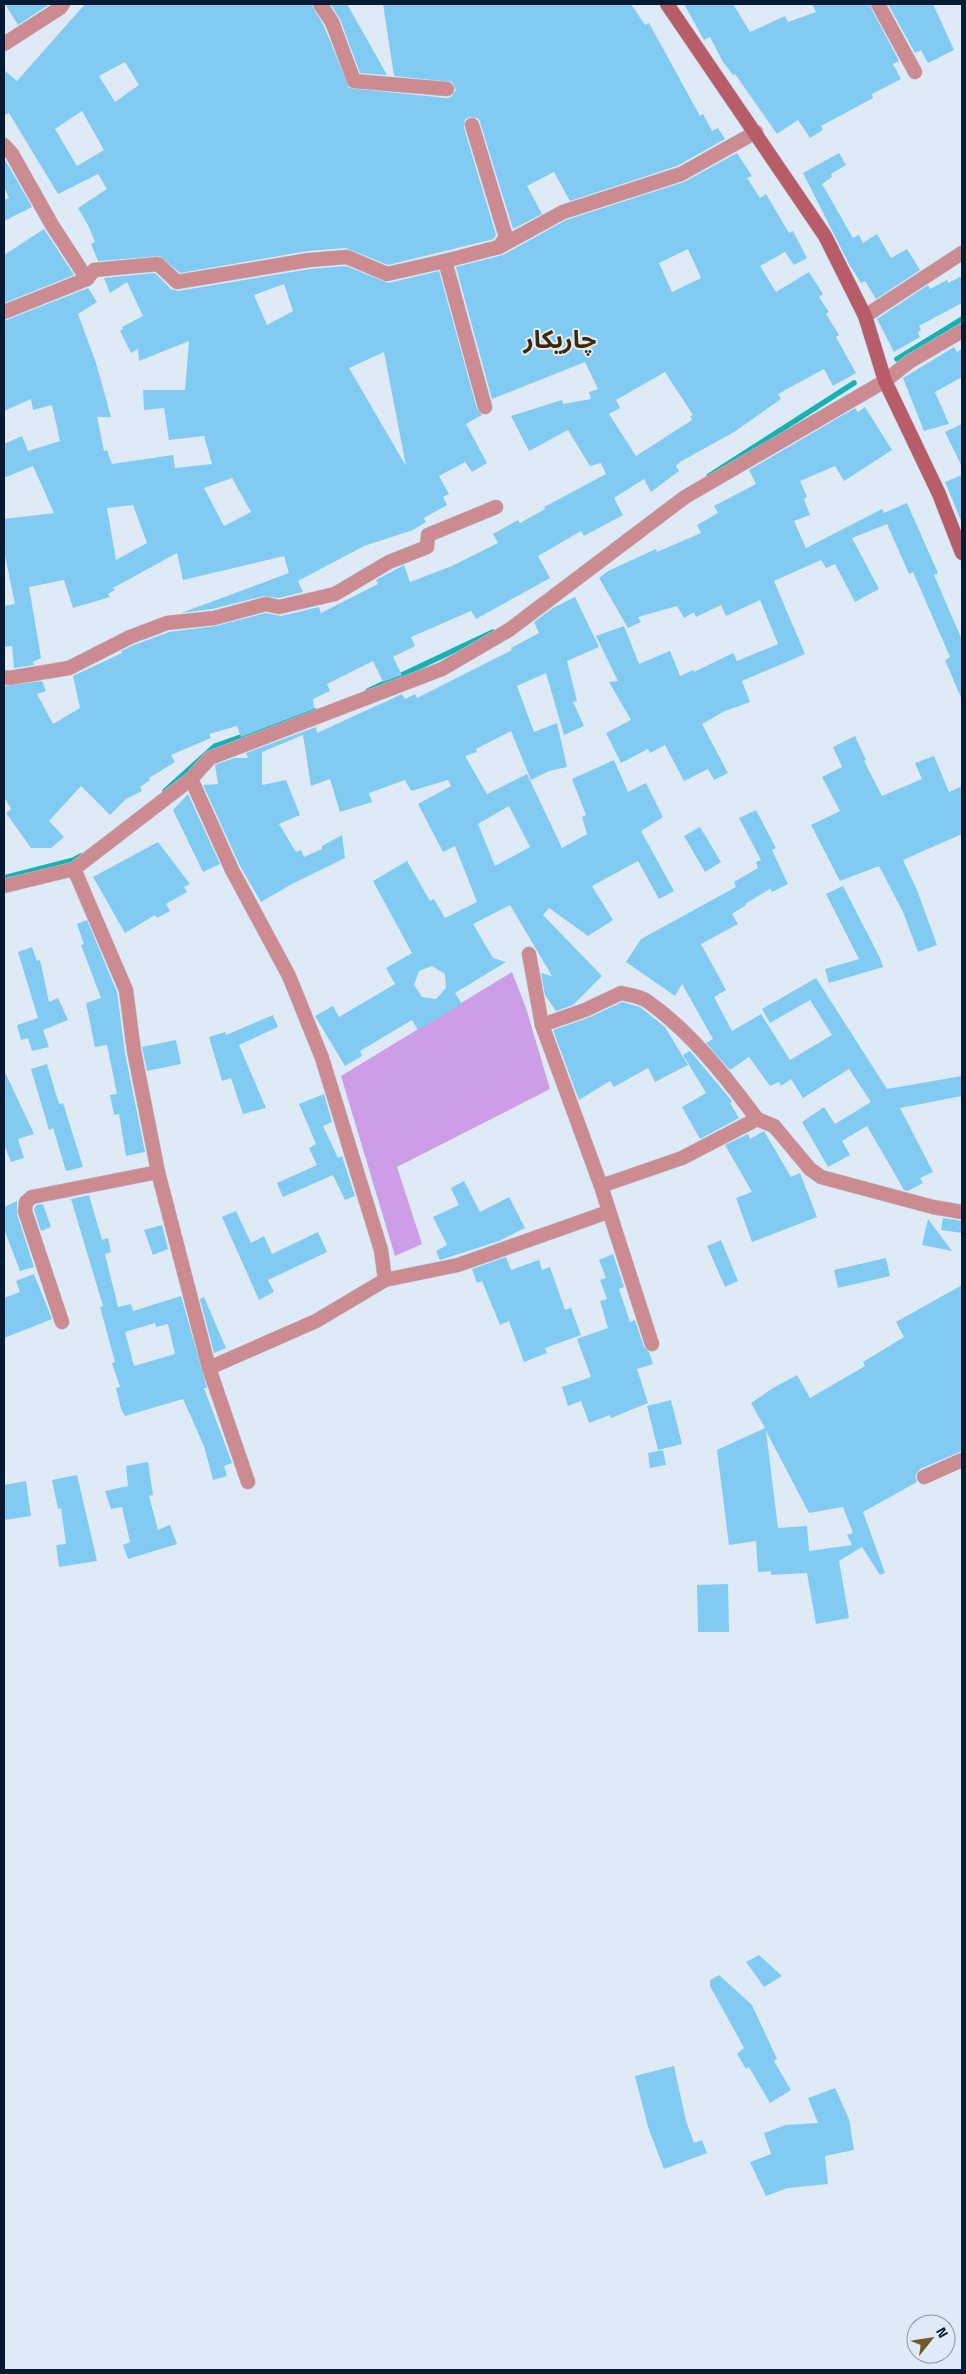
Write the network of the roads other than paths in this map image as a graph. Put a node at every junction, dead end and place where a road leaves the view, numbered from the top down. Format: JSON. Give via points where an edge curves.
{"nodes":[{"id":1,"x":63,"y":4,"type":"edge"},
{"id":2,"x":320,"y":4,"type":"edge"},
{"id":3,"x":667,"y":4,"type":"edge"},
{"id":4,"x":878,"y":4,"type":"edge"},
{"id":5,"x":4,"y":43,"type":"edge"},
{"id":6,"x":915,"y":72,"type":"dead end"},
{"id":7,"x":447,"y":89,"type":"dead end"},
{"id":8,"x":472,"y":125,"type":"dead end"},
{"id":9,"x":756,"y":132,"type":"junction"},
{"id":10,"x":4,"y":145,"type":"edge"},
{"id":11,"x":499,"y":247,"type":"junction"},
{"id":12,"x":962,"y":253,"type":"edge"},
{"id":13,"x":445,"y":261,"type":"junction"},
{"id":14,"x":87,"y":279,"type":"junction"},
{"id":15,"x":4,"y":312,"type":"edge"},
{"id":16,"x":865,"y":316,"type":"junction"},
{"id":17,"x":962,"y":331,"type":"edge"},
{"id":18,"x":884,"y":381,"type":"junction"},
{"id":19,"x":485,"y":407,"type":"dead end"},
{"id":20,"x":496,"y":507,"type":"dead end"},
{"id":21,"x":962,"y":553,"type":"edge"},
{"id":22,"x":4,"y":677,"type":"edge"},
{"id":23,"x":191,"y":779,"type":"junction"},
{"id":24,"x":74,"y":869,"type":"junction"},
{"id":25,"x":4,"y":886,"type":"edge"},
{"id":26,"x":529,"y":954,"type":"dead end"},
{"id":27,"x":542,"y":1025,"type":"junction"},
{"id":28,"x":757,"y":1119,"type":"junction"},
{"id":29,"x":158,"y":1172,"type":"junction"},
{"id":30,"x":601,"y":1186,"type":"junction"},
{"id":31,"x":608,"y":1212,"type":"junction"},
{"id":32,"x":962,"y":1212,"type":"edge"},
{"id":33,"x":385,"y":1280,"type":"junction"},
{"id":34,"x":62,"y":1322,"type":"dead end"},
{"id":35,"x":652,"y":1344,"type":"dead end"},
{"id":36,"x":209,"y":1368,"type":"junction"},
{"id":37,"x":962,"y":1460,"type":"edge"},
{"id":38,"x":924,"y":1478,"type":"dead end"},
{"id":39,"x":248,"y":1482,"type":"dead end"}],
"edges":[{"from":1,"to":5,"type":"street"},
{"from":2,"to":7,"type":"street","via":[[332,22],[354,81]]},
{"from":3,"to":9,"type":"main road"},
{"from":4,"to":6,"type":"street"},
{"from":8,"to":11,"type":"street","via":[[506,237]]},
{"from":9,"to":11,"type":"street","via":[[681,174],[563,212]]},
{"from":9,"to":16,"type":"main road","via":[[825,236]]},
{"from":10,"to":14,"type":"street"},
{"from":11,"to":13,"type":"street"},
{"from":12,"to":16,"type":"street"},
{"from":13,"to":14,"type":"street","via":[[386,274],[347,257],[309,260],[177,282],[158,264],[94,270]]},
{"from":13,"to":19,"type":"street"},
{"from":14,"to":15,"type":"street"},
{"from":16,"to":18,"type":"main road"},
{"from":17,"to":18,"type":"street","via":[[909,362]]},
{"from":18,"to":21,"type":"main road","via":[[939,494]]},
{"from":18,"to":23,"type":"street","via":[[685,497],[508,630],[459,659],[210,758]]},
{"from":20,"to":22,"type":"street","via":[[428,535],[427,547],[388,562],[335,594],[279,607],[266,604],[191,622],[167,623],[130,637],[68,668]]},
{"from":23,"to":24,"type":"street"},
{"from":23,"to":33,"type":"street","via":[[232,870],[289,976],[322,1058],[381,1250]]},
{"from":24,"to":25,"type":"street"},
{"from":24,"to":29,"type":"street","via":[[126,990],[134,1051]]},
{"from":26,"to":27,"type":"street"},
{"from":27,"to":28,"type":"street","via":[[622,993],[646,1000],[687,1036]]},
{"from":27,"to":30,"type":"street"},
{"from":28,"to":30,"type":"street","via":[[682,1158]]},
{"from":28,"to":32,"type":"street","via":[[774,1126],[810,1169],[821,1177]]},
{"from":29,"to":34,"type":"street","via":[[32,1197],[26,1202],[24,1211]]},
{"from":29,"to":36,"type":"street"},
{"from":30,"to":31,"type":"street"},
{"from":31,"to":33,"type":"street","via":[[458,1265]]},
{"from":31,"to":35,"type":"street"},
{"from":33,"to":36,"type":"street","via":[[316,1321]]},
{"from":36,"to":39,"type":"street"},
{"from":37,"to":38,"type":"street"}]}
